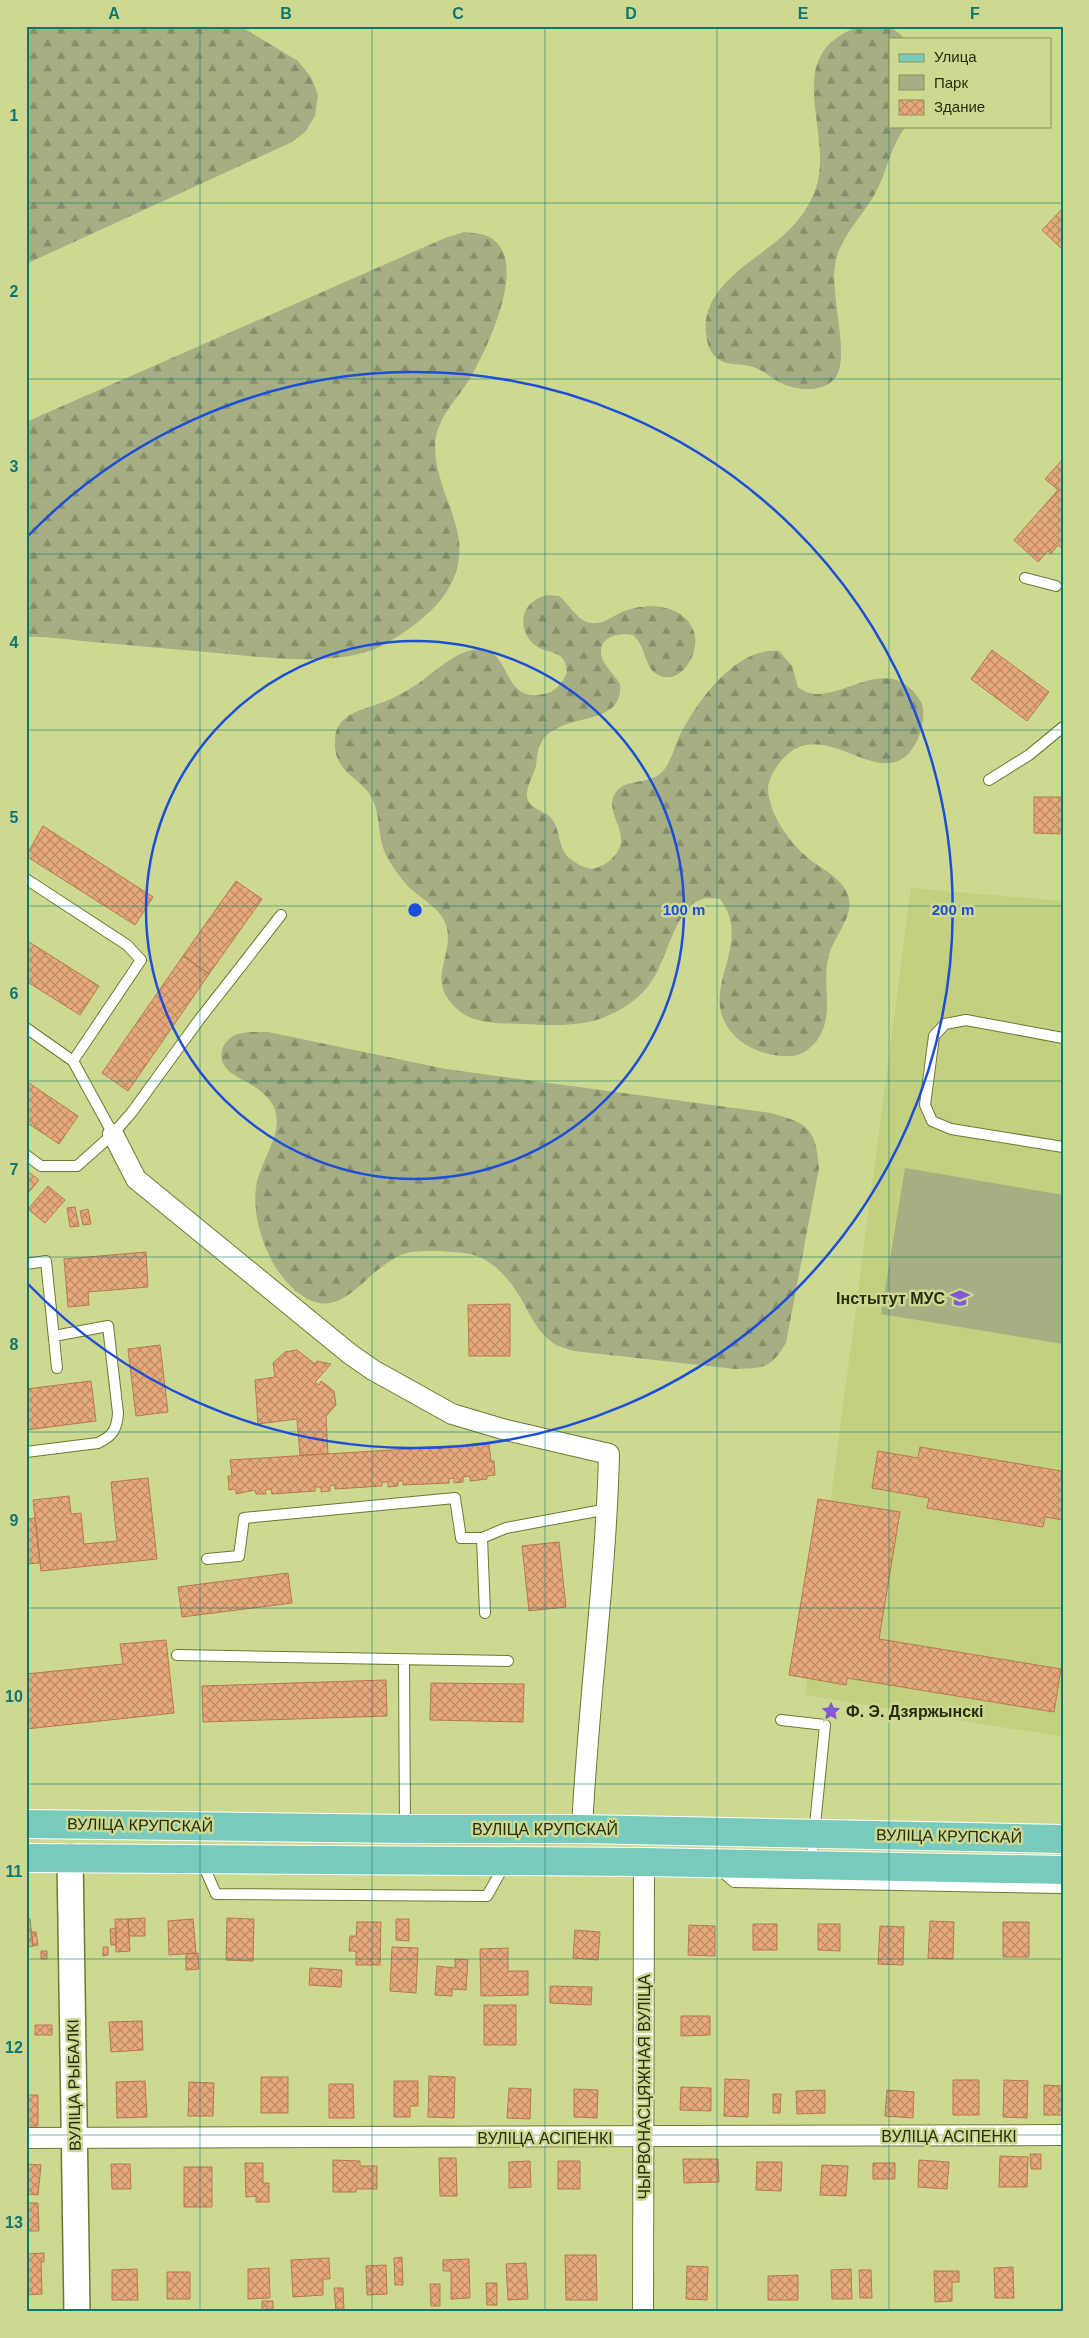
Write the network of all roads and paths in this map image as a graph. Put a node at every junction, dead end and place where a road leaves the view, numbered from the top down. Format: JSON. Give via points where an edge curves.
{"nodes":[{"id":1,"x":1025,"y":578,"type":"dead end"},
{"id":2,"x":1061,"y":584,"type":"edge"},
{"id":3,"x":1063,"y":727,"type":"edge"},
{"id":4,"x":989,"y":780,"type":"dead end"},
{"id":5,"x":26,"y":879,"type":"edge"},
{"id":6,"x":281,"y":914,"type":"dead end"},
{"id":7,"x":26,"y":1028,"type":"edge"},
{"id":8,"x":1063,"y":1038,"type":"edge"},
{"id":9,"x":73,"y":1061,"type":"junction"},
{"id":10,"x":113,"y":1134,"type":"junction"},
{"id":11,"x":1063,"y":1147,"type":"edge"},
{"id":12,"x":26,"y":1155,"type":"edge"},
{"id":13,"x":26,"y":1264,"type":"edge"},
{"id":14,"x":54,"y":1336,"type":"junction"},
{"id":15,"x":57,"y":1368,"type":"dead end"},
{"id":16,"x":26,"y":1452,"type":"edge"},
{"id":17,"x":608,"y":1509,"type":"junction"},
{"id":18,"x":482,"y":1538,"type":"junction"},
{"id":19,"x":207,"y":1559,"type":"dead end"},
{"id":20,"x":485,"y":1613,"type":"dead end"},
{"id":21,"x":177,"y":1655,"type":"dead end"},
{"id":22,"x":404,"y":1661,"type":"junction"},
{"id":23,"x":508,"y":1661,"type":"dead end"},
{"id":24,"x":780,"y":1720,"type":"dead end"},
{"id":25,"x":26,"y":1824,"type":"edge"},
{"id":26,"x":582,"y":1828,"type":"junction"},
{"id":27,"x":405,"y":1829,"type":"junction"},
{"id":28,"x":814,"y":1833,"type":"junction"},
{"id":29,"x":1063,"y":1839,"type":"edge"},
{"id":30,"x":70,"y":1857,"type":"junction"},
{"id":31,"x":26,"y":1858,"type":"edge"},
{"id":32,"x":644,"y":1862,"type":"junction"},
{"id":33,"x":714,"y":1864,"type":"junction"},
{"id":34,"x":810,"y":1866,"type":"junction"},
{"id":35,"x":1063,"y":1870,"type":"edge"},
{"id":36,"x":1063,"y":1888,"type":"edge"},
{"id":37,"x":1063,"y":2135,"type":"edge"},
{"id":38,"x":26,"y":2138,"type":"edge"},
{"id":39,"x":75,"y":2138,"type":"junction"},
{"id":40,"x":643,"y":2138,"type":"junction"},
{"id":41,"x":77,"y":2312,"type":"edge"},
{"id":42,"x":644,"y":2312,"type":"edge"}],
"edges":[{"from":1,"to":2,"type":"lane"},
{"from":3,"to":4,"type":"lane","via":[[1029,755]]},
{"from":5,"to":9,"type":"lane","via":[[127,945],[141,960]]},
{"from":6,"to":10,"type":"lane"},
{"from":7,"to":9,"type":"lane"},
{"from":8,"to":11,"type":"lane","via":[[966,1020],[945,1024],[934,1036],[925,1105],[932,1121],[951,1129]]},
{"from":9,"to":10,"type":"lane"},
{"from":10,"to":12,"type":"lane","via":[[77,1166],[41,1166]]},
{"from":10,"to":17,"type":"street","via":[[136,1179],[373,1370],[452,1414],[609,1454]]},
{"from":13,"to":14,"type":"lane","via":[[46,1262]]},
{"from":14,"to":15,"type":"lane"},
{"from":14,"to":16,"type":"lane","via":[[108,1326],[117,1428],[109,1438],[98,1443]]},
{"from":17,"to":18,"type":"lane","via":[[506,1528]]},
{"from":17,"to":26,"type":"street"},
{"from":18,"to":19,"type":"lane","via":[[461,1538],[455,1498],[244,1518],[239,1556]]},
{"from":18,"to":20,"type":"lane"},
{"from":21,"to":22,"type":"lane"},
{"from":22,"to":23,"type":"lane"},
{"from":22,"to":27,"type":"lane"},
{"from":24,"to":28,"type":"lane","via":[[825,1725]]},
{"from":25,"to":27,"type":"main road","name":"ВУЛІЦА КРУПСКАЙ"},
{"from":26,"to":27,"type":"main road","name":"ВУЛІЦА КРУПСКАЙ"},
{"from":26,"to":28,"type":"main road","name":"ВУЛІЦА КРУПСКАЙ"},
{"from":28,"to":29,"type":"main road","name":"ВУЛІЦА КРУПСКАЙ"},
{"from":28,"to":34,"type":"lane"},
{"from":30,"to":31,"type":"main road","name":"ВУЛІЦА КРУПСКАЙ"},
{"from":30,"to":32,"type":"main road","name":"ВУЛІЦА КРУПСКАЙ"},
{"from":30,"to":39,"type":"street","name":"ВУЛІЦА РЫБАЛКІ"},
{"from":32,"to":33,"type":"main road","name":"ВУЛІЦА КРУПСКАЙ"},
{"from":32,"to":40,"type":"street","name":"ЧЫРВОНАСЦЯЖНАЯ ВУЛІЦА"},
{"from":33,"to":34,"type":"main road","name":"ВУЛІЦА КРУПСКАЙ"},
{"from":33,"to":36,"type":"lane","via":[[734,1882]]},
{"from":34,"to":35,"type":"main road","name":"ВУЛІЦА КРУПСКАЙ"},
{"from":37,"to":40,"type":"street","name":"ВУЛІЦА АСІПЕНКІ"},
{"from":38,"to":39,"type":"street","name":"ВУЛІЦА АСІПЕНКІ"},
{"from":39,"to":40,"type":"street","name":"ВУЛІЦА АСІПЕНКІ"},
{"from":39,"to":41,"type":"street","name":"ВУЛІЦА РЫБАЛКІ"},
{"from":40,"to":42,"type":"street","name":"ЧЫРВОНАСЦЯЖНАЯ ВУЛІЦА"}]}
